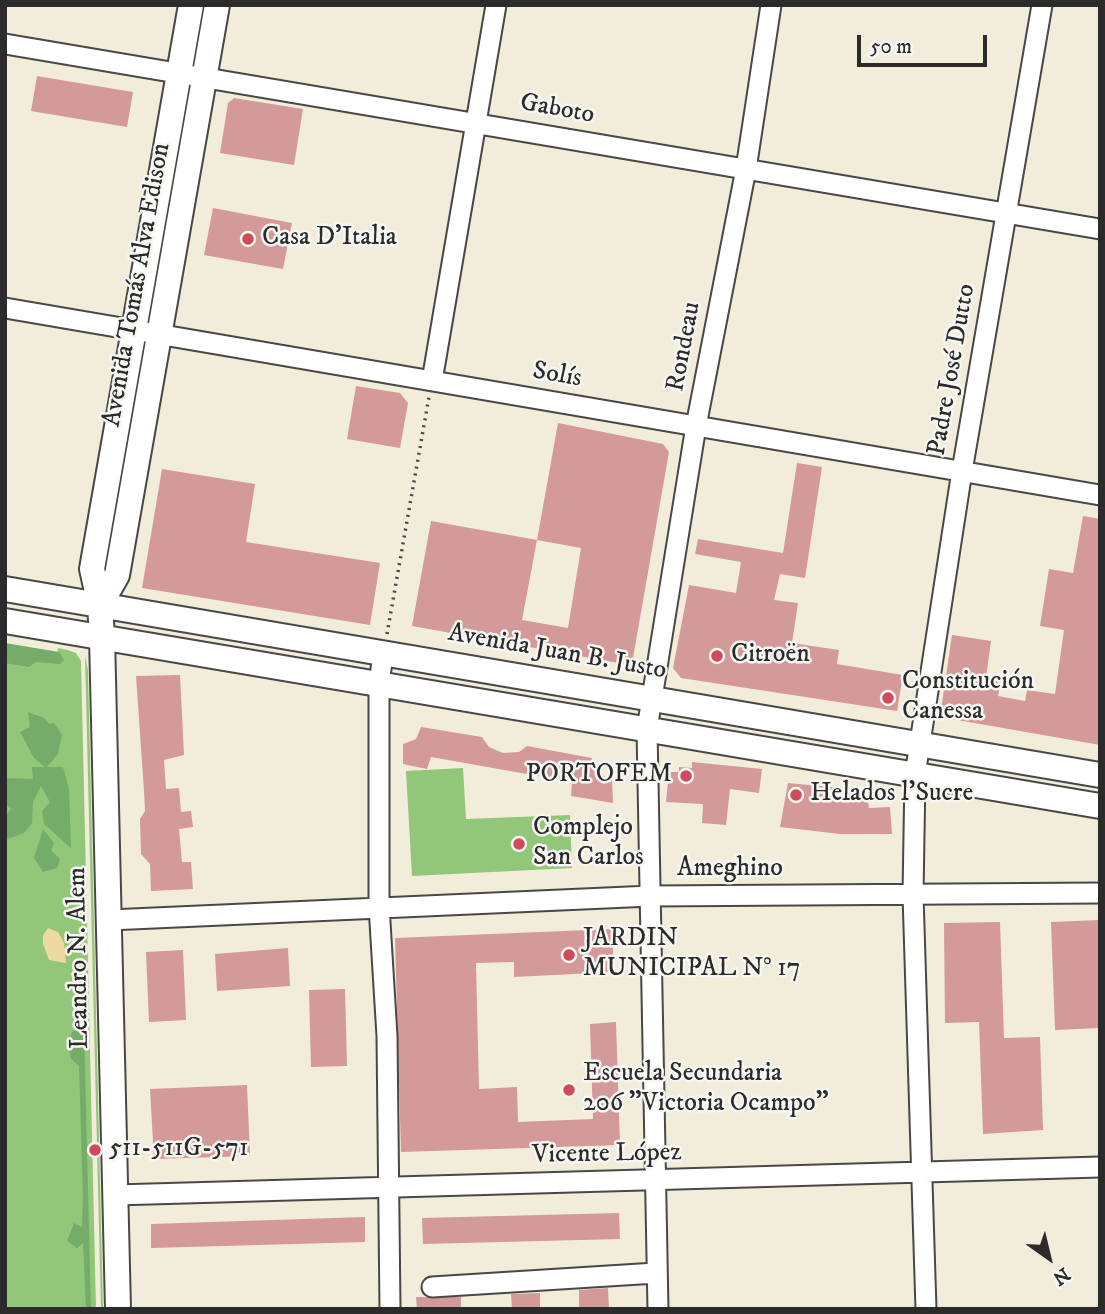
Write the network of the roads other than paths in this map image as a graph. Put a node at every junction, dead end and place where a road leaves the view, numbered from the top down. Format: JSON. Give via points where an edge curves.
{"nodes":[{"id":1,"x":191,"y":5,"type":"edge"},
{"id":2,"x":217,"y":5,"type":"edge"},
{"id":3,"x":496,"y":5,"type":"edge"},
{"id":4,"x":771,"y":5,"type":"edge"},
{"id":5,"x":1042,"y":5,"type":"edge"},
{"id":6,"x":5,"y":44,"type":"edge"},
{"id":7,"x":179,"y":73,"type":"junction"},
{"id":8,"x":204,"y":77,"type":"junction"},
{"id":9,"x":476,"y":123,"type":"junction"},
{"id":10,"x":746,"y":169,"type":"junction"},
{"id":11,"x":1006,"y":213,"type":"junction"},
{"id":12,"x":1100,"y":229,"type":"edge"},
{"id":13,"x":5,"y":308,"type":"edge"},
{"id":14,"x":135,"y":332,"type":"junction"},
{"id":15,"x":160,"y":337,"type":"junction"},
{"id":16,"x":432,"y":381,"type":"junction"},
{"id":17,"x":696,"y":426,"type":"junction"},
{"id":18,"x":962,"y":471,"type":"junction"},
{"id":19,"x":1100,"y":495,"type":"edge"},
{"id":20,"x":92,"y":569,"type":"joint"},
{"id":21,"x":5,"y":589,"type":"edge"},
{"id":22,"x":100,"y":606,"type":"junction"},
{"id":23,"x":5,"y":621,"type":"edge"},
{"id":24,"x":102,"y":637,"type":"junction"},
{"id":25,"x":383,"y":654,"type":"junction"},
{"id":26,"x":379,"y":684,"type":"junction"},
{"id":27,"x":651,"y":699,"type":"junction"},
{"id":28,"x":647,"y":729,"type":"junction"},
{"id":29,"x":919,"y":744,"type":"junction"},
{"id":30,"x":915,"y":775,"type":"junction"},
{"id":31,"x":1100,"y":775,"type":"edge"},
{"id":32,"x":1100,"y":806,"type":"edge"},
{"id":33,"x":1100,"y":893,"type":"edge"},
{"id":34,"x":913,"y":895,"type":"junction"},
{"id":35,"x":651,"y":896,"type":"junction"},
{"id":36,"x":379,"y":906,"type":"junction"},
{"id":37,"x":109,"y":920,"type":"junction"},
{"id":38,"x":1100,"y":1167,"type":"edge"},
{"id":39,"x":921,"y":1173,"type":"junction"},
{"id":40,"x":655,"y":1180,"type":"junction"},
{"id":41,"x":389,"y":1187,"type":"junction"},
{"id":42,"x":115,"y":1195,"type":"junction"},
{"id":43,"x":656,"y":1273,"type":"junction"},
{"id":44,"x":432,"y":1287,"type":"dead end"},
{"id":45,"x":118,"y":1309,"type":"edge"},
{"id":46,"x":390,"y":1309,"type":"edge"},
{"id":47,"x":658,"y":1309,"type":"edge"},
{"id":48,"x":926,"y":1309,"type":"edge"}],
"edges":[{"from":1,"to":7,"type":"main road","name":"Avenida Tomás Alva Edison"},
{"from":2,"to":8,"type":"main road","name":"Avenida Tomás Alva Edison"},
{"from":3,"to":9,"type":"street"},
{"from":4,"to":10,"type":"street","name":"Rondeau"},
{"from":5,"to":11,"type":"street","name":"Padre José Dutto"},
{"from":6,"to":7,"type":"street","name":"Gaboto"},
{"from":7,"to":8,"type":"street","name":"Gaboto"},
{"from":7,"to":14,"type":"main road","name":"Avenida Tomás Alva Edison"},
{"from":8,"to":9,"type":"street","name":"Gaboto"},
{"from":8,"to":15,"type":"main road","name":"Avenida Tomás Alva Edison"},
{"from":9,"to":10,"type":"street","name":"Gaboto"},
{"from":9,"to":16,"type":"street"},
{"from":10,"to":11,"type":"street","name":"Gaboto"},
{"from":10,"to":17,"type":"street","name":"Rondeau"},
{"from":11,"to":12,"type":"street","name":"Gaboto"},
{"from":11,"to":18,"type":"street","name":"Padre José Dutto"},
{"from":13,"to":14,"type":"street","name":"Solís"},
{"from":14,"to":15,"type":"street","name":"Solís"},
{"from":14,"to":20,"type":"main road","name":"Avenida Tomás Alva Edison"},
{"from":15,"to":16,"type":"street","name":"Solís"},
{"from":15,"to":22,"type":"main road","name":"Avenida Tomás Alva Edison","via":[[117,575]]},
{"from":16,"to":17,"type":"street","name":"Solís"},
{"from":17,"to":18,"type":"street","name":"Solís"},
{"from":17,"to":27,"type":"street","name":"Rondeau"},
{"from":18,"to":19,"type":"street","name":"Solís"},
{"from":18,"to":29,"type":"street","name":"Padre José Dutto"},
{"from":20,"to":22,"type":"main road","name":"Leandro N. Alem"},
{"from":21,"to":22,"type":"main road","name":"Avenida Juan B. Justo"},
{"from":22,"to":24,"type":"main road","name":"Leandro N. Alem"},
{"from":22,"to":25,"type":"main road","name":"Avenida Juan B. Justo"},
{"from":23,"to":24,"type":"main road"},
{"from":24,"to":26,"type":"main road"},
{"from":24,"to":37,"type":"main road","name":"Leandro N. Alem"},
{"from":25,"to":26,"type":"street"},
{"from":25,"to":27,"type":"main road","name":"Avenida Juan B. Justo"},
{"from":26,"to":28,"type":"main road"},
{"from":26,"to":36,"type":"street"},
{"from":27,"to":28,"type":"street","name":"Rondeau"},
{"from":27,"to":29,"type":"main road","name":"Avenida Juan B. Justo"},
{"from":28,"to":30,"type":"main road"},
{"from":28,"to":35,"type":"street","name":"Rondeau"},
{"from":29,"to":30,"type":"street","name":"Padre José Dutto"},
{"from":29,"to":31,"type":"main road","name":"Avenida Juan B. Justo"},
{"from":30,"to":32,"type":"main road"},
{"from":30,"to":34,"type":"street","name":"Padre José Dutto"},
{"from":33,"to":34,"type":"street","name":"Ameghino"},
{"from":34,"to":35,"type":"street","name":"Ameghino"},
{"from":34,"to":39,"type":"street","name":"Padre José Dutto"},
{"from":35,"to":36,"type":"street","name":"Ameghino"},
{"from":35,"to":40,"type":"street","name":"Rondeau"},
{"from":36,"to":37,"type":"street","name":"Ameghino"},
{"from":36,"to":41,"type":"street"},
{"from":37,"to":42,"type":"main road","name":"Leandro N. Alem"},
{"from":38,"to":39,"type":"street","name":"Vicente López"},
{"from":39,"to":40,"type":"street","name":"Vicente López"},
{"from":39,"to":48,"type":"street","name":"Padre José Dutto"},
{"from":40,"to":41,"type":"street","name":"Vicente López"},
{"from":40,"to":43,"type":"street","name":"Rondeau"},
{"from":41,"to":42,"type":"street","name":"Vicente López"},
{"from":41,"to":46,"type":"street"},
{"from":42,"to":45,"type":"main road","name":"Leandro N. Alem"},
{"from":43,"to":44,"type":"street"},
{"from":43,"to":47,"type":"street","name":"Rondeau"}]}
